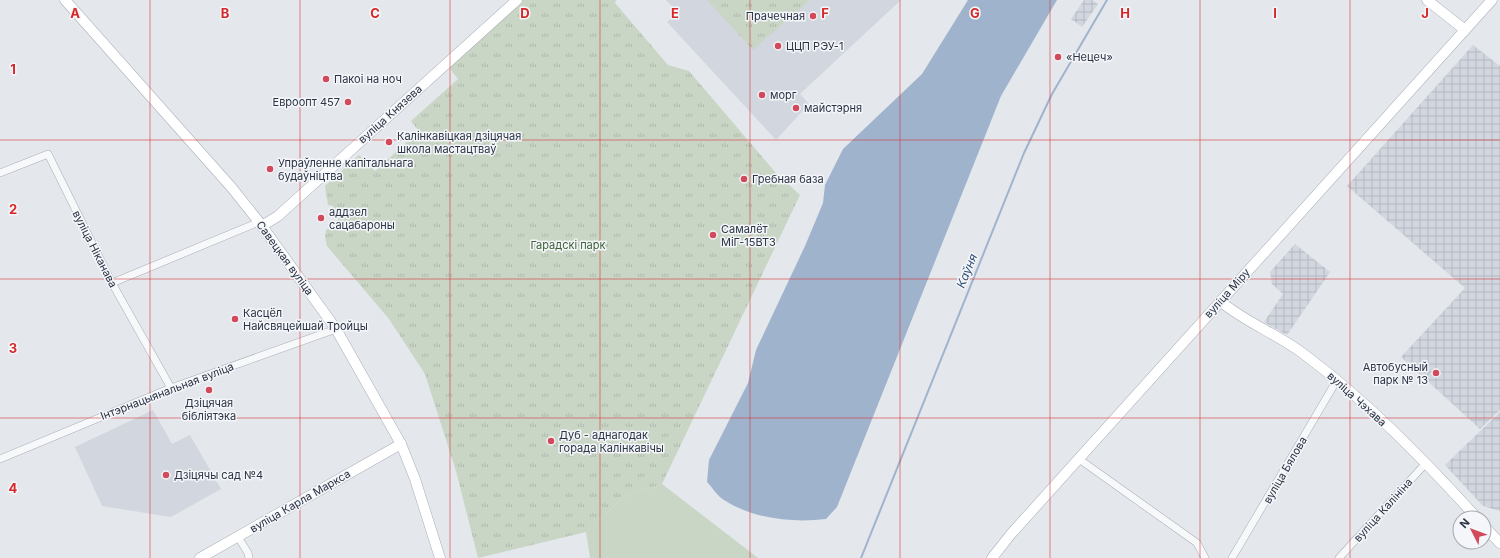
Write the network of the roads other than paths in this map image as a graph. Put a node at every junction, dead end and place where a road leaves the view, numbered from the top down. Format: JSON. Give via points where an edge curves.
{"nodes":[{"id":1,"x":65,"y":0,"type":"edge"},
{"id":2,"x":517,"y":0,"type":"edge"},
{"id":3,"x":1427,"y":0,"type":"edge"},
{"id":4,"x":1492,"y":0,"type":"edge"},
{"id":5,"x":1465,"y":30,"type":"junction"},
{"id":6,"x":0,"y":173,"type":"edge"},
{"id":7,"x":261,"y":224,"type":"junction"},
{"id":8,"x":112,"y":283,"type":"junction"},
{"id":9,"x":1220,"y":301,"type":"junction"},
{"id":10,"x":336,"y":329,"type":"junction"},
{"id":11,"x":1337,"y":380,"type":"junction"},
{"id":12,"x":171,"y":388,"type":"junction"},
{"id":13,"x":401,"y":444,"type":"junction"},
{"id":14,"x":0,"y":459,"type":"edge"},
{"id":15,"x":1079,"y":459,"type":"junction"},
{"id":16,"x":1426,"y":463,"type":"junction"},
{"id":17,"x":1470,"y":510,"type":"edge"},
{"id":18,"x":1492,"y":534,"type":"edge"},
{"id":19,"x":238,"y":536,"type":"junction"},
{"id":20,"x":1500,"y":543,"type":"edge"},
{"id":21,"x":995,"y":557,"type":"edge"},
{"id":22,"x":200,"y":558,"type":"edge"},
{"id":23,"x":249,"y":558,"type":"edge"},
{"id":24,"x":440,"y":558,"type":"edge"},
{"id":25,"x":1205,"y":558,"type":"edge"},
{"id":26,"x":1232,"y":558,"type":"edge"},
{"id":27,"x":1339,"y":558,"type":"edge"}],
"edges":[{"from":1,"to":7,"type":"main road","name":"Савецкая вуліца","via":[[214,167]]},
{"from":2,"to":7,"type":"main road","name":"вуліца Князева","via":[[278,216]]},
{"from":3,"to":5,"type":"main road"},
{"from":4,"to":5,"type":"main road","name":"вуліца Міру"},
{"from":5,"to":9,"type":"main road","name":"вуліца Міру"},
{"from":6,"to":8,"type":"street","name":"вуліца Ніканава","via":[[48,154]]},
{"from":7,"to":8,"type":"street"},
{"from":7,"to":10,"type":"main road","name":"Савецкая вуліца"},
{"from":8,"to":12,"type":"street","name":"вуліца Ніканава"},
{"from":9,"to":11,"type":"main road","name":"вуліца Чэхава","via":[[1238,315],[1303,353]]},
{"from":9,"to":15,"type":"main road","name":"вуліца Міру"},
{"from":10,"to":12,"type":"street","name":"Інтэрнацыянальная вуліца"},
{"from":10,"to":13,"type":"main road","name":"Савецкая вуліца"},
{"from":11,"to":16,"type":"main road","name":"вуліца Чэхава"},
{"from":11,"to":26,"type":"street","name":"вуліца Бялова"},
{"from":12,"to":14,"type":"street","name":"Інтэрнацыянальная вуліца"},
{"from":13,"to":19,"type":"main road","name":"вуліца Карла Маркса"},
{"from":13,"to":24,"type":"main road","name":"Савецкая вуліца"},
{"from":15,"to":21,"type":"main road","name":"вуліца Міру"},
{"from":15,"to":25,"type":"street","via":[[1197,543]]},
{"from":16,"to":17,"type":"main road","name":"вуліца Чэхава"},
{"from":16,"to":27,"type":"street","name":"вуліца Калініна"},
{"from":18,"to":20,"type":"main road"},
{"from":19,"to":22,"type":"main road","name":"вуліца Карла Маркса"},
{"from":19,"to":23,"type":"street"}]}
